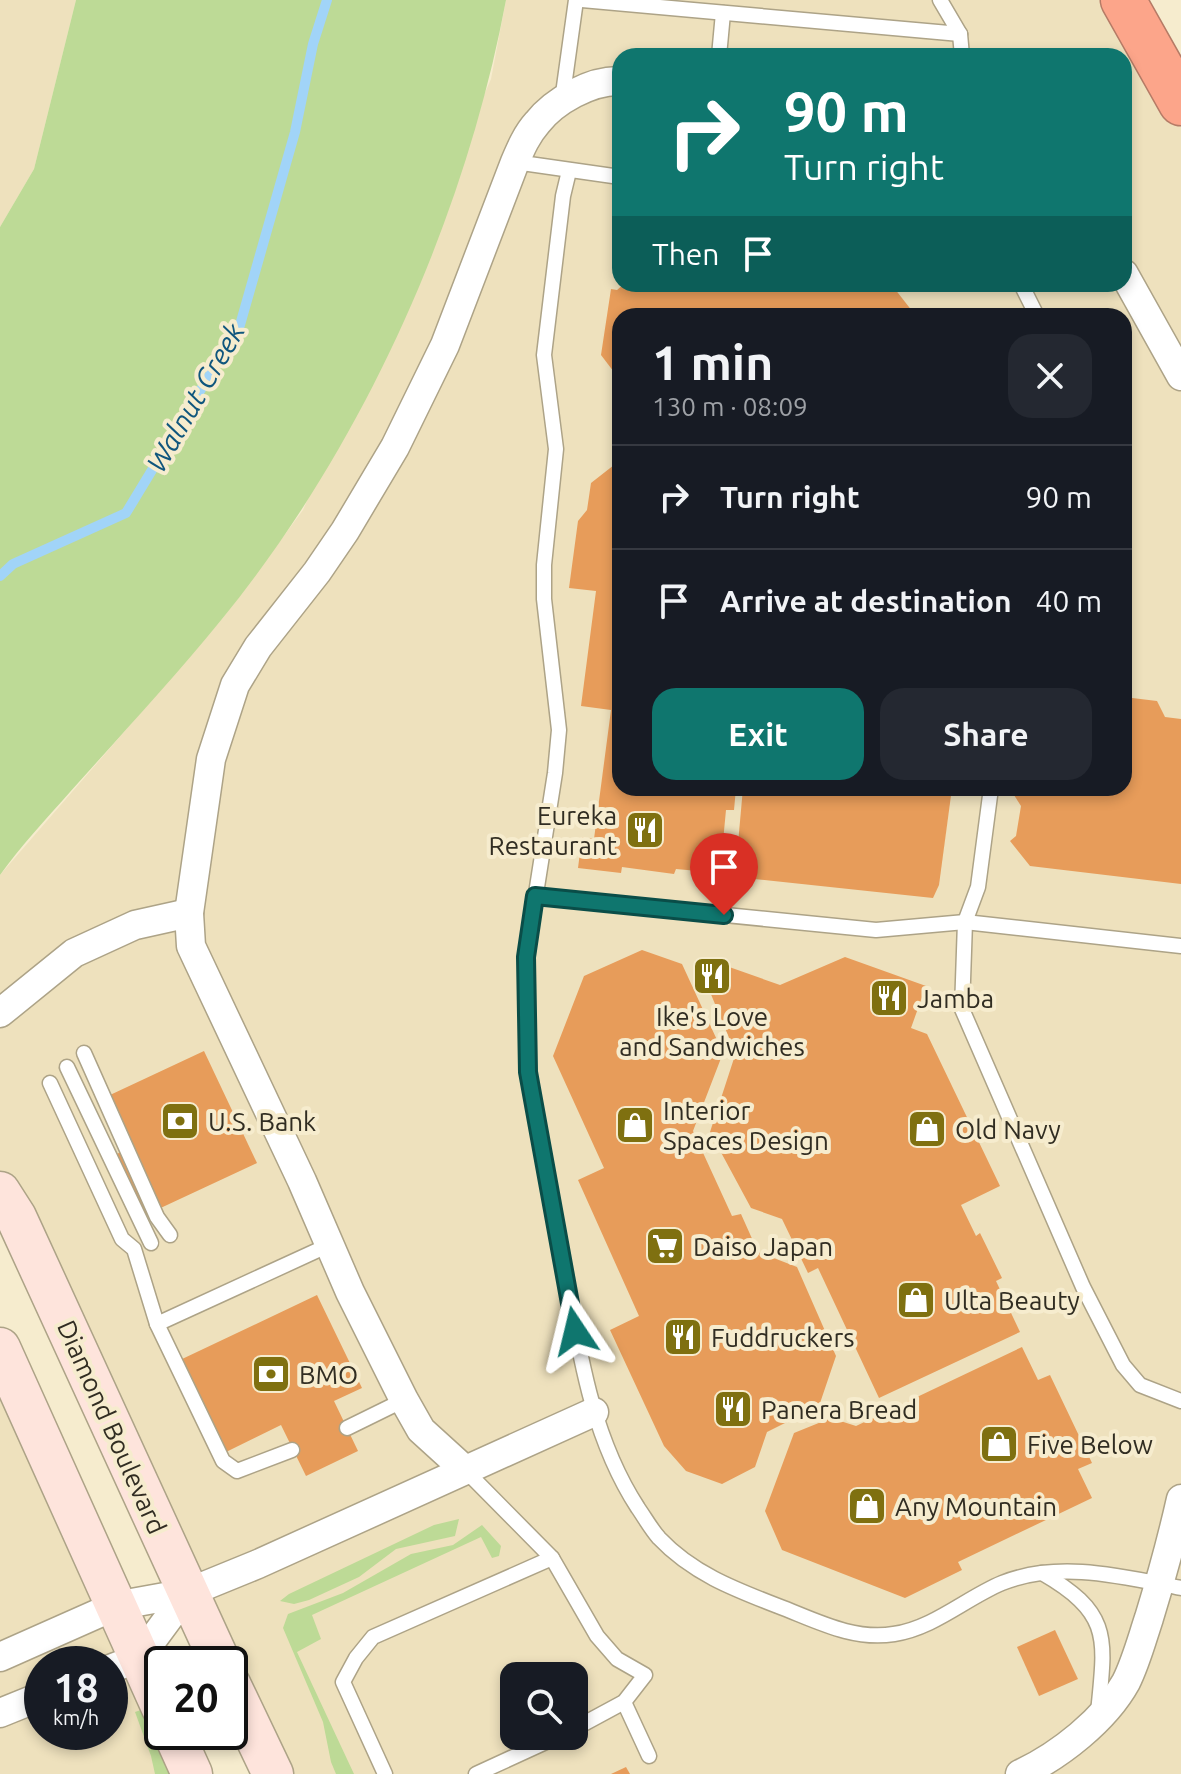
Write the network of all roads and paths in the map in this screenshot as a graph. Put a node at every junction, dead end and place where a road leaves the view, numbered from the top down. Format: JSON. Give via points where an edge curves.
{"nodes":[{"id":1,"x":579,"y":0,"type":"edge"},
{"id":2,"x":940,"y":0,"type":"edge"},
{"id":3,"x":1123,"y":0,"type":"edge"},
{"id":4,"x":723,"y":13,"type":"junction"},
{"id":5,"x":960,"y":34,"type":"junction"},
{"id":6,"x":720,"y":48,"type":"edge"},
{"id":7,"x":961,"y":48,"type":"edge"},
{"id":8,"x":612,"y":83,"type":"edge"},
{"id":9,"x":562,"y":101,"type":"junction"},
{"id":10,"x":1181,"y":103,"type":"edge"},
{"id":11,"x":515,"y":162,"type":"junction"},
{"id":12,"x":569,"y":171,"type":"junction"},
{"id":13,"x":612,"y":176,"type":"edge"},
{"id":14,"x":1132,"y":288,"type":"edge"},
{"id":15,"x":1181,"y":376,"type":"edge"},
{"id":16,"x":990,"y":796,"type":"edge"},
{"id":17,"x":535,"y":896,"type":"junction"},
{"id":18,"x":189,"y":913,"type":"junction"},
{"id":19,"x":965,"y":922,"type":"junction"},
{"id":20,"x":1181,"y":946,"type":"edge"},
{"id":21,"x":0,"y":1013,"type":"edge"},
{"id":22,"x":84,"y":1053,"type":"dead end"},
{"id":23,"x":67,"y":1067,"type":"dead end"},
{"id":24,"x":50,"y":1083,"type":"dead end"},
{"id":25,"x":0,"y":1192,"type":"edge"},
{"id":26,"x":170,"y":1235,"type":"dead end"},
{"id":27,"x":151,"y":1243,"type":"dead end"},
{"id":28,"x":329,"y":1245,"type":"junction"},
{"id":29,"x":157,"y":1324,"type":"junction"},
{"id":30,"x":0,"y":1348,"type":"edge"},
{"id":31,"x":404,"y":1400,"type":"junction"},
{"id":32,"x":1181,"y":1401,"type":"edge"},
{"id":33,"x":594,"y":1412,"type":"junction"},
{"id":34,"x":347,"y":1428,"type":"dead end"},
{"id":35,"x":292,"y":1450,"type":"dead end"},
{"id":36,"x":465,"y":1470,"type":"junction"},
{"id":37,"x":1181,"y":1499,"type":"edge"},
{"id":38,"x":552,"y":1558,"type":"junction"},
{"id":39,"x":1042,"y":1573,"type":"junction"},
{"id":40,"x":1170,"y":1586,"type":"edge"},
{"id":41,"x":187,"y":1593,"type":"junction"},
{"id":42,"x":115,"y":1606,"type":"junction"},
{"id":43,"x":121,"y":1646,"type":"edge"},
{"id":44,"x":212,"y":1646,"type":"edge"},
{"id":45,"x":0,"y":1657,"type":"edge"},
{"id":46,"x":128,"y":1659,"type":"edge"},
{"id":47,"x":128,"y":1669,"type":"edge"},
{"id":48,"x":144,"y":1687,"type":"edge"},
{"id":49,"x":624,"y":1702,"type":"junction"},
{"id":50,"x":24,"y":1703,"type":"edge"},
{"id":51,"x":0,"y":1713,"type":"edge"},
{"id":52,"x":1097,"y":1718,"type":"junction"},
{"id":53,"x":588,"y":1721,"type":"edge"},
{"id":54,"x":248,"y":1722,"type":"edge"},
{"id":55,"x":181,"y":1750,"type":"edge"},
{"id":56,"x":528,"y":1750,"type":"edge"},
{"id":57,"x":649,"y":1756,"type":"dead end"},
{"id":58,"x":192,"y":1774,"type":"edge"},
{"id":59,"x":273,"y":1774,"type":"edge"},
{"id":60,"x":385,"y":1774,"type":"edge"},
{"id":61,"x":476,"y":1774,"type":"edge"},
{"id":62,"x":1020,"y":1774,"type":"edge"}],
"edges":[{"from":1,"to":4,"type":"lane"},
{"from":1,"to":9,"type":"lane"},
{"from":2,"to":5,"type":"lane"},
{"from":3,"to":10,"type":"highway"},
{"from":4,"to":5,"type":"lane"},
{"from":4,"to":6,"type":"lane"},
{"from":5,"to":7,"type":"lane"},
{"from":8,"to":9,"type":"street"},
{"from":9,"to":11,"type":"street","via":[[538,121]]},
{"from":11,"to":12,"type":"lane"},
{"from":11,"to":18,"type":"street","via":[[445,345],[395,447],[345,531],[235,685],[211,759]]},
{"from":12,"to":13,"type":"lane"},
{"from":12,"to":17,"type":"lane","via":[[544,355],[556,449],[544,599],[559,730]]},
{"from":14,"to":15,"type":"street"},
{"from":16,"to":19,"type":"lane","via":[[978,887]]},
{"from":17,"to":19,"type":"lane","via":[[876,930]]},
{"from":17,"to":33,"type":"lane","via":[[526,957],[528,1072]]},
{"from":18,"to":21,"type":"street","via":[[135,925],[74,953]]},
{"from":18,"to":28,"type":"street","via":[[191,946]]},
{"from":19,"to":20,"type":"lane"},
{"from":19,"to":32,"type":"lane","via":[[962,1009],[1083,1287],[1123,1365],[1140,1385]]},
{"from":22,"to":26,"type":"lane","via":[[157,1217]]},
{"from":23,"to":27,"type":"lane"},
{"from":24,"to":29,"type":"lane","via":[[122,1239],[134,1249]]},
{"from":25,"to":41,"type":"main road","name":"Diamond Boulevard"},
{"from":28,"to":29,"type":"lane"},
{"from":28,"to":31,"type":"street"},
{"from":29,"to":35,"type":"lane","via":[[223,1461],[237,1471]]},
{"from":30,"to":42,"type":"main road"},
{"from":31,"to":34,"type":"lane"},
{"from":31,"to":36,"type":"street","via":[[421,1430]]},
{"from":33,"to":36,"type":"street"},
{"from":33,"to":39,"type":"lane","via":[[623,1486],[656,1536],[685,1562],[725,1586],[844,1631],[869,1637],[897,1634],[948,1614],[1002,1583]]},
{"from":36,"to":38,"type":"lane"},
{"from":36,"to":41,"type":"street"},
{"from":37,"to":40,"type":"street"},
{"from":38,"to":49,"type":"lane","via":[[597,1636],[617,1659],[645,1675]]},
{"from":38,"to":60,"type":"lane","via":[[373,1637],[356,1658],[343,1682]]},
{"from":39,"to":40,"type":"lane","via":[[1103,1573]]},
{"from":39,"to":52,"type":"lane","via":[[1072,1590],[1096,1617],[1104,1646]]},
{"from":40,"to":52,"type":"street","via":[[1125,1683]]},
{"from":41,"to":42,"type":"street"},
{"from":41,"to":44,"type":"main road","name":"Diamond Boulevard"},
{"from":41,"to":46,"type":"street"},
{"from":42,"to":43,"type":"main road"},
{"from":42,"to":45,"type":"street"},
{"from":47,"to":48,"type":"main road"},
{"from":49,"to":53,"type":"lane"},
{"from":49,"to":57,"type":"lane"},
{"from":50,"to":51,"type":"street"},
{"from":52,"to":62,"type":"street","via":[[1069,1745]]},
{"from":54,"to":59,"type":"main road"},
{"from":55,"to":58,"type":"main road"},
{"from":56,"to":61,"type":"lane"}]}
